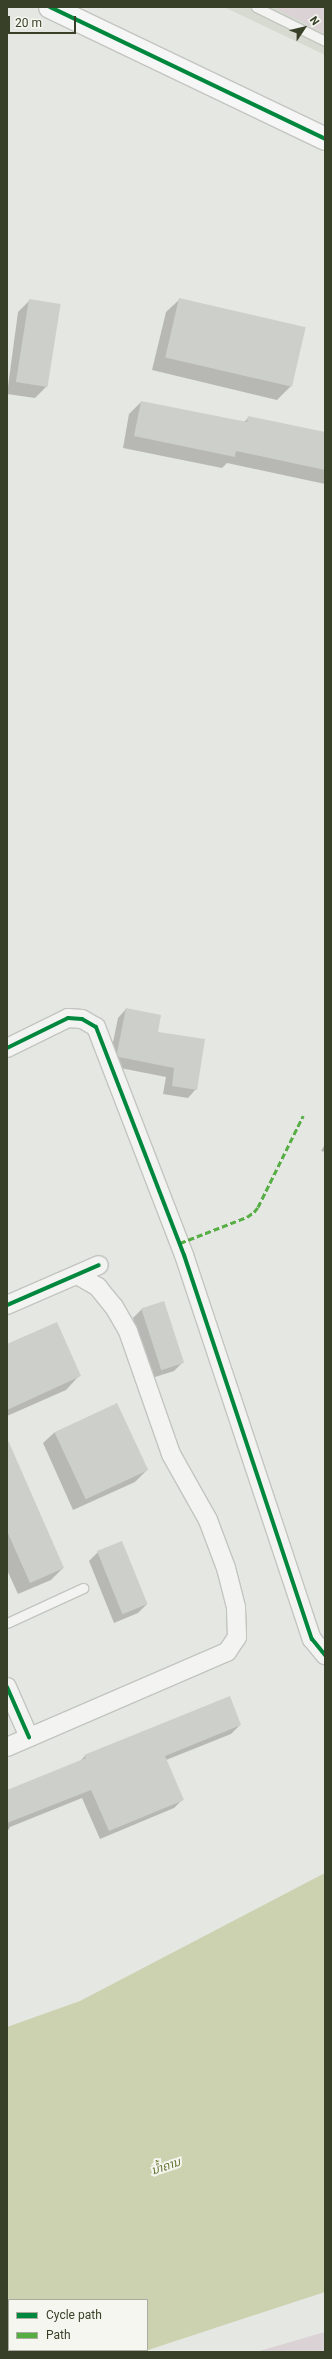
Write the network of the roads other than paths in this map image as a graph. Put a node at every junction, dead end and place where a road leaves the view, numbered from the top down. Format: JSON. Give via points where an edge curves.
{"nodes":[{"id":1,"x":50,"y":7,"type":"edge"},
{"id":2,"x":256,"y":7,"type":"edge"},
{"id":3,"x":325,"y":41,"type":"edge"},
{"id":4,"x":325,"y":139,"type":"edge"},
{"id":5,"x":7,"y":1048,"type":"edge"},
{"id":6,"x":99,"y":1265,"type":"dead end"},
{"id":7,"x":78,"y":1275,"type":"junction"},
{"id":8,"x":7,"y":1305,"type":"edge"},
{"id":9,"x":83,"y":1588,"type":"dead end"},
{"id":10,"x":7,"y":1623,"type":"edge"},
{"id":11,"x":325,"y":1656,"type":"edge"},
{"id":12,"x":7,"y":1687,"type":"edge"},
{"id":13,"x":29,"y":1737,"type":"junction"},
{"id":14,"x":7,"y":1747,"type":"edge"}],
"edges":[{"from":1,"to":4,"type":"street"},
{"from":2,"to":3,"type":"lane"},
{"from":5,"to":11,"type":"street","via":[[68,1018],[82,1019],[96,1027],[184,1255],[312,1639]]},
{"from":6,"to":7,"type":"street"},
{"from":7,"to":8,"type":"street"},
{"from":7,"to":13,"type":"street","via":[[98,1286],[128,1330],[171,1454],[208,1520],[226,1568],[236,1608],[238,1637],[226,1652]]},
{"from":9,"to":10,"type":"lane"},
{"from":12,"to":13,"type":"street"},
{"from":13,"to":14,"type":"street"}]}
